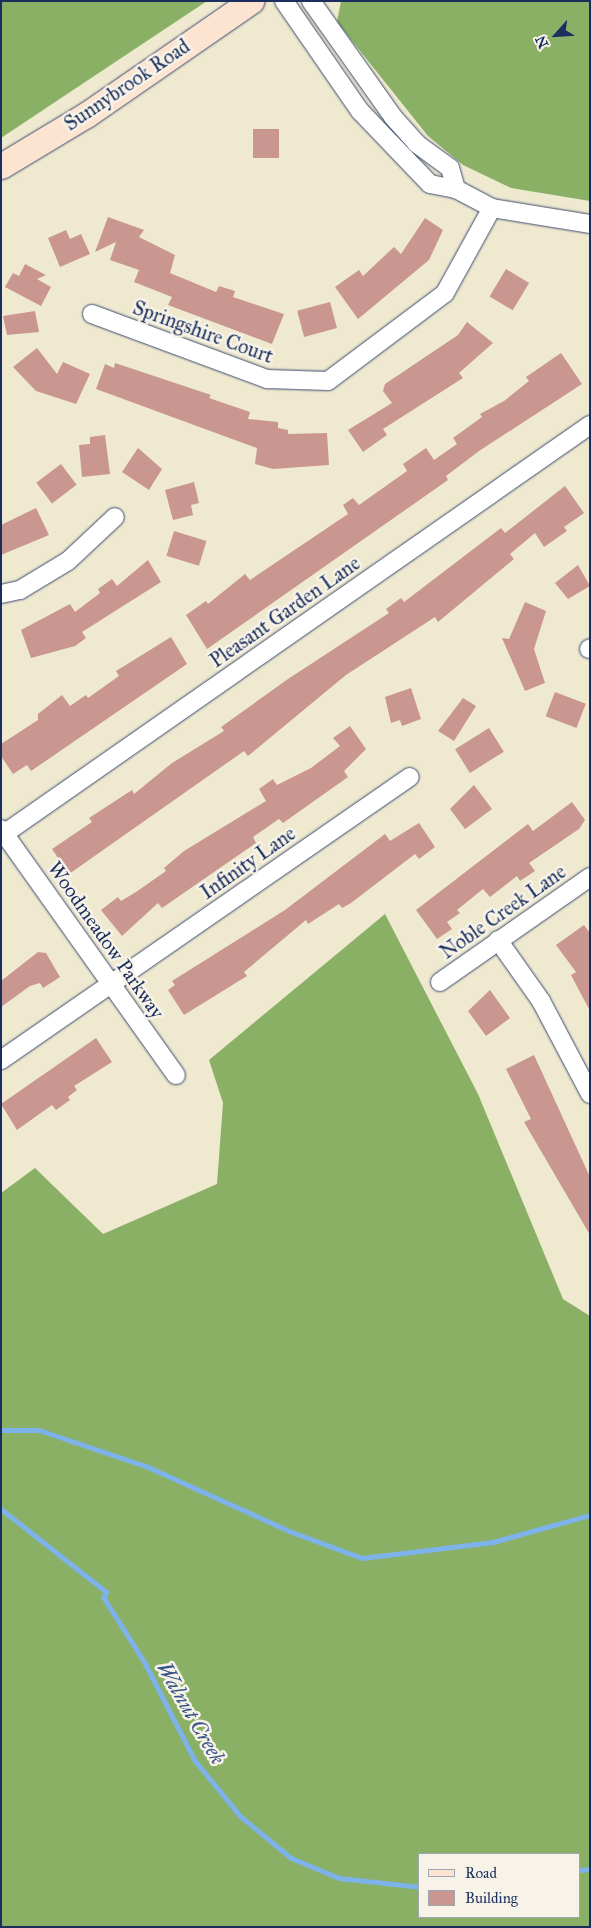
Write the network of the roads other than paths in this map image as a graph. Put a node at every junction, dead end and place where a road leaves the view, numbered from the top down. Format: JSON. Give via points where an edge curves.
{"nodes":[{"id":1,"x":251,"y":1,"type":"edge"},
{"id":2,"x":284,"y":1,"type":"edge"},
{"id":3,"x":311,"y":1,"type":"edge"},
{"id":4,"x":379,"y":98,"type":"junction"},
{"id":5,"x":360,"y":111,"type":"junction"},
{"id":6,"x":1,"y":166,"type":"edge"},
{"id":7,"x":456,"y":189,"type":"junction"},
{"id":8,"x":492,"y":208,"type":"junction"},
{"id":9,"x":590,"y":224,"type":"edge"},
{"id":10,"x":92,"y":314,"type":"dead end"},
{"id":11,"x":590,"y":425,"type":"edge"},
{"id":12,"x":115,"y":517,"type":"dead end"},
{"id":13,"x":1,"y":594,"type":"edge"},
{"id":14,"x":409,"y":777,"type":"dead end"},
{"id":15,"x":2,"y":833,"type":"edge"},
{"id":16,"x":590,"y":877,"type":"edge"},
{"id":17,"x":498,"y":940,"type":"junction"},
{"id":18,"x":440,"y":982,"type":"dead end"},
{"id":19,"x":111,"y":984,"type":"junction"},
{"id":20,"x":1,"y":1060,"type":"edge"},
{"id":21,"x":176,"y":1075,"type":"dead end"},
{"id":22,"x":590,"y":1094,"type":"edge"}],
"edges":[{"from":1,"to":6,"type":"main road","name":"Sunnybrook Road","via":[[86,115]]},
{"from":2,"to":5,"type":"street"},
{"from":3,"to":4,"type":"street"},
{"from":4,"to":5,"type":"street"},
{"from":4,"to":7,"type":"street","via":[[416,144],[450,168]]},
{"from":5,"to":7,"type":"street","via":[[430,184]]},
{"from":7,"to":8,"type":"street"},
{"from":8,"to":9,"type":"street"},
{"from":8,"to":10,"type":"street","name":"Springshire Court","via":[[445,293],[328,381],[267,379]]},
{"from":11,"to":15,"type":"street","name":"Pleasant Garden Lane"},
{"from":12,"to":13,"type":"street","via":[[68,561],[20,590]]},
{"from":14,"to":19,"type":"street","name":"Infinity Lane"},
{"from":15,"to":19,"type":"street","name":"Woodmeadow Parkway"},
{"from":16,"to":17,"type":"street","name":"Noble Creek Lane"},
{"from":17,"to":18,"type":"street","name":"Noble Creek Lane"},
{"from":17,"to":22,"type":"street","via":[[541,1002]]},
{"from":19,"to":20,"type":"street","name":"Infinity Lane"},
{"from":19,"to":21,"type":"street","name":"Woodmeadow Parkway"}]}
